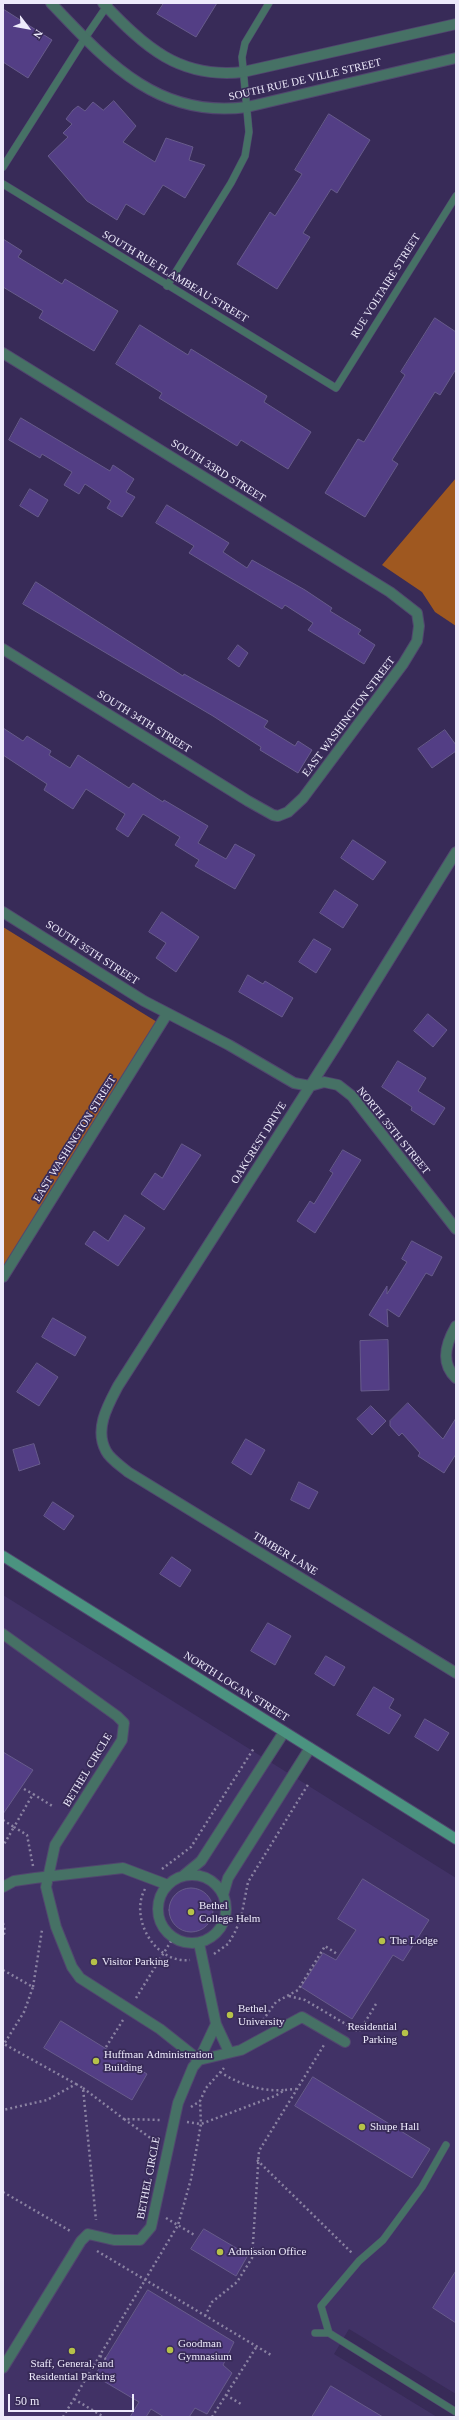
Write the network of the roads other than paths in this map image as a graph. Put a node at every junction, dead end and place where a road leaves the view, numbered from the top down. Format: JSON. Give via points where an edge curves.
{"nodes":[{"id":1,"x":51,"y":3,"type":"edge"},
{"id":2,"x":269,"y":3,"type":"edge"},
{"id":3,"x":107,"y":4,"type":"edge"},
{"id":4,"x":456,"y":24,"type":"edge"},
{"id":5,"x":85,"y":38,"type":"junction"},
{"id":6,"x":456,"y":58,"type":"edge"},
{"id":7,"x":243,"y":72,"type":"junction"},
{"id":8,"x":247,"y":107,"type":"junction"},
{"id":9,"x":3,"y":167,"type":"edge"},
{"id":10,"x":3,"y":184,"type":"edge"},
{"id":11,"x":456,"y":196,"type":"edge"},
{"id":12,"x":167,"y":286,"type":"junction"},
{"id":13,"x":3,"y":353,"type":"edge"},
{"id":14,"x":336,"y":388,"type":"joint"},
{"id":15,"x":417,"y":613,"type":"joint"},
{"id":16,"x":3,"y":649,"type":"edge"},
{"id":17,"x":272,"y":815,"type":"joint"},
{"id":18,"x":456,"y":852,"type":"edge"},
{"id":19,"x":3,"y":912,"type":"edge"},
{"id":20,"x":167,"y":1014,"type":"junction"},
{"id":21,"x":310,"y":1086,"type":"junction"},
{"id":22,"x":456,"y":1230,"type":"edge"},
{"id":23,"x":3,"y":1277,"type":"edge"},
{"id":24,"x":456,"y":1326,"type":"edge"},
{"id":25,"x":456,"y":1378,"type":"edge"},
{"id":26,"x":106,"y":1451,"type":"joint"},
{"id":27,"x":3,"y":1556,"type":"edge"},
{"id":28,"x":3,"y":1634,"type":"edge"},
{"id":29,"x":456,"y":1674,"type":"edge"},
{"id":30,"x":284,"y":1732,"type":"junction"},
{"id":31,"x":310,"y":1748,"type":"junction"},
{"id":32,"x":456,"y":1838,"type":"edge"},
{"id":33,"x":182,"y":1876,"type":"junction"},
{"id":34,"x":49,"y":1877,"type":"junction"},
{"id":35,"x":168,"y":1885,"type":"junction"},
{"id":36,"x":3,"y":1887,"type":"edge"},
{"id":37,"x":223,"y":1895,"type":"junction"},
{"id":38,"x":199,"y":1943,"type":"junction"},
{"id":39,"x":216,"y":2024,"type":"junction"},
{"id":40,"x":345,"y":2042,"type":"dead end"},
{"id":41,"x":229,"y":2052,"type":"junction"},
{"id":42,"x":199,"y":2060,"type":"junction"},
{"id":43,"x":446,"y":2145,"type":"dead end"},
{"id":44,"x":315,"y":2333,"type":"dead end"},
{"id":45,"x":328,"y":2333,"type":"junction"},
{"id":46,"x":3,"y":2368,"type":"edge"},
{"id":47,"x":456,"y":2412,"type":"edge"}],
"edges":[{"from":1,"to":5,"type":"street","name":"SOUTH RUE DE VILLE STREET"},
{"from":2,"to":7,"type":"lane","via":[[245,43]]},
{"from":3,"to":5,"type":"lane"},
{"from":3,"to":7,"type":"street","name":"SOUTH RUE DE VILLE STREET","via":[[142,42],[174,63],[224,74]]},
{"from":4,"to":7,"type":"street","name":"SOUTH RUE DE VILLE STREET"},
{"from":5,"to":8,"type":"street","name":"SOUTH RUE DE VILLE STREET","via":[[125,73],[158,95],[197,108],[225,110]]},
{"from":5,"to":9,"type":"lane"},
{"from":6,"to":8,"type":"street","name":"SOUTH RUE DE VILLE STREET"},
{"from":7,"to":8,"type":"lane"},
{"from":8,"to":12,"type":"lane","via":[[249,132],[245,156],[231,184]]},
{"from":10,"to":12,"type":"lane","name":"SOUTH RUE FLAMBEAU STREET"},
{"from":11,"to":14,"type":"lane","name":"RUE VOLTAIRE STREET"},
{"from":12,"to":14,"type":"lane","name":"SOUTH RUE FLAMBEAU STREET"},
{"from":13,"to":15,"type":"street","name":"SOUTH 33RD STREET","via":[[390,592]]},
{"from":15,"to":17,"type":"street","name":"EAST WASHINGTON STREET","via":[[417,642],[403,664],[303,798],[288,812]]},
{"from":16,"to":17,"type":"street","name":"SOUTH 34TH STREET"},
{"from":18,"to":21,"type":"street","name":"OAKCREST DRIVE"},
{"from":19,"to":20,"type":"street","name":"SOUTH 35TH STREET"},
{"from":20,"to":21,"type":"street","name":"NORTH 35TH STREET","via":[[229,1045],[294,1083]]},
{"from":20,"to":23,"type":"street","name":"EAST WASHINGTON STREET"},
{"from":21,"to":22,"type":"street","name":"NORTH 35TH STREET","via":[[324,1082],[338,1085],[352,1096]]},
{"from":21,"to":26,"type":"street","name":"OAKCREST DRIVE","via":[[118,1386],[104,1412],[101,1435]]},
{"from":24,"to":25,"type":"street","via":[[447,1344],[445,1360],[451,1374]]},
{"from":26,"to":29,"type":"street","name":"TIMBER LANE","via":[[128,1472]]},
{"from":27,"to":30,"type":"street","name":"NORTH LOGAN STREET"},
{"from":28,"to":34,"type":"street","name":"BETHEL CIRCLE","via":[[118,1716],[124,1723],[119,1746],[55,1845]]},
{"from":30,"to":31,"type":"street","name":"NORTH LOGAN STREET"},
{"from":30,"to":33,"type":"street","via":[[201,1861]]},
{"from":31,"to":32,"type":"street","name":"NORTH LOGAN STREET"},
{"from":31,"to":37,"type":"street","via":[[228,1878]]},
{"from":33,"to":35,"type":"street"},
{"from":33,"to":37,"type":"street","via":[[203,1877],[214,1884]]},
{"from":34,"to":35,"type":"street","via":[[123,1868]]},
{"from":34,"to":36,"type":"street","via":[[14,1882]]},
{"from":34,"to":42,"type":"street","name":"BETHEL CIRCLE","via":[[46,1887],[56,1927],[72,1967],[80,1978],[160,2029]]},
{"from":35,"to":38,"type":"street","via":[[161,1893],[157,1913],[160,1923],[173,1938],[190,1944]]},
{"from":37,"to":38,"type":"street","via":[[225,1915],[222,1925],[212,1936]]},
{"from":38,"to":39,"type":"street"},
{"from":39,"to":41,"type":"street"},
{"from":39,"to":42,"type":"street","name":"BETHEL CIRCLE"},
{"from":40,"to":41,"type":"street","via":[[302,2017],[247,2047]]},
{"from":41,"to":42,"type":"street"},
{"from":42,"to":46,"type":"street","name":"BETHEL CIRCLE","via":[[193,2067],[173,2120],[151,2227],[140,2240],[114,2240],[88,2234],[80,2241]]},
{"from":43,"to":45,"type":"lane","via":[[422,2187],[383,2240],[359,2261],[321,2306]]},
{"from":44,"to":45,"type":"lane"},
{"from":45,"to":47,"type":"lane"}]}
